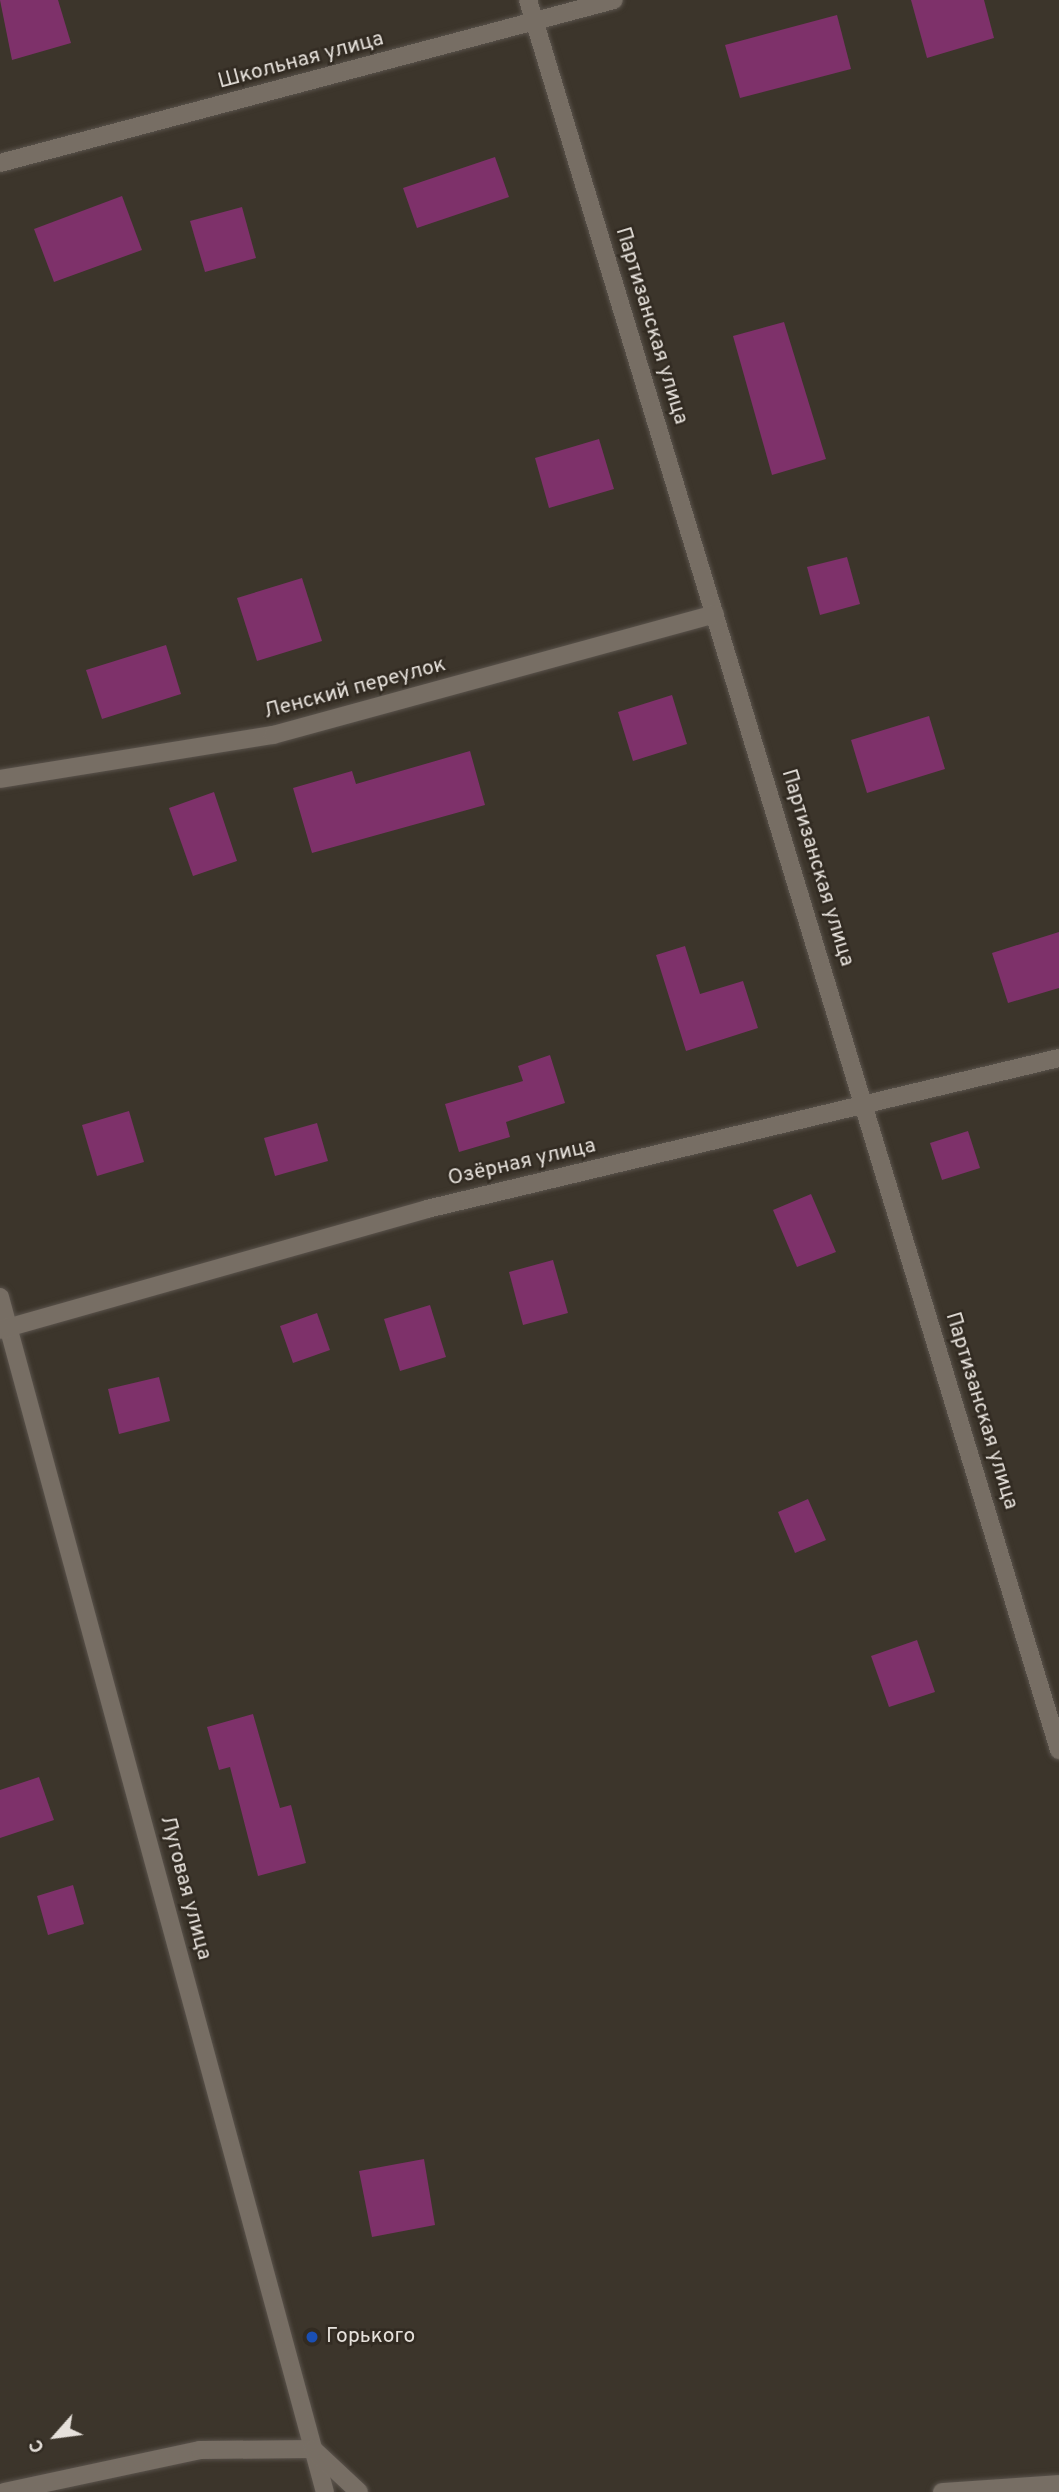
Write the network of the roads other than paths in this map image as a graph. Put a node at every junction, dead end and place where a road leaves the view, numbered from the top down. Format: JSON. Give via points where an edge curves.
{"nodes":[{"id":1,"x":528,"y":0,"type":"edge"},
{"id":2,"x":614,"y":0,"type":"edge"},
{"id":3,"x":534,"y":23,"type":"junction"},
{"id":4,"x":0,"y":163,"type":"edge"},
{"id":5,"x":715,"y":614,"type":"junction"},
{"id":6,"x":0,"y":779,"type":"edge"},
{"id":7,"x":1059,"y":1058,"type":"edge"},
{"id":8,"x":866,"y":1107,"type":"junction"},
{"id":9,"x":0,"y":1297,"type":"edge"},
{"id":10,"x":4,"y":1329,"type":"edge"},
{"id":11,"x":1059,"y":1750,"type":"edge"},
{"id":12,"x":313,"y":2449,"type":"junction"},
{"id":13,"x":1059,"y":2484,"type":"edge"},
{"id":14,"x":4,"y":2492,"type":"edge"},
{"id":15,"x":325,"y":2492,"type":"edge"},
{"id":16,"x":359,"y":2492,"type":"edge"},
{"id":17,"x":942,"y":2492,"type":"edge"}],
"edges":[{"from":1,"to":3,"type":"street","name":"Партизанская улица"},
{"from":2,"to":3,"type":"street","name":"Школьная улица"},
{"from":3,"to":4,"type":"street","name":"Школьная улица"},
{"from":3,"to":5,"type":"street","name":"Партизанская улица"},
{"from":5,"to":6,"type":"street","name":"Ленский переулок","via":[[273,735]]},
{"from":5,"to":8,"type":"street","name":"Партизанская улица"},
{"from":7,"to":8,"type":"street","name":"Озёрная улица"},
{"from":8,"to":10,"type":"street","name":"Озёрная улица","via":[[427,1209]]},
{"from":8,"to":11,"type":"street","name":"Партизанская улица"},
{"from":9,"to":10,"type":"street","name":"Луговая улица"},
{"from":10,"to":12,"type":"street","name":"Луговая улица"},
{"from":12,"to":14,"type":"street","via":[[201,2450]]},
{"from":12,"to":15,"type":"street","name":"Луговая улица"},
{"from":12,"to":16,"type":"street"},
{"from":13,"to":17,"type":"street"}]}
